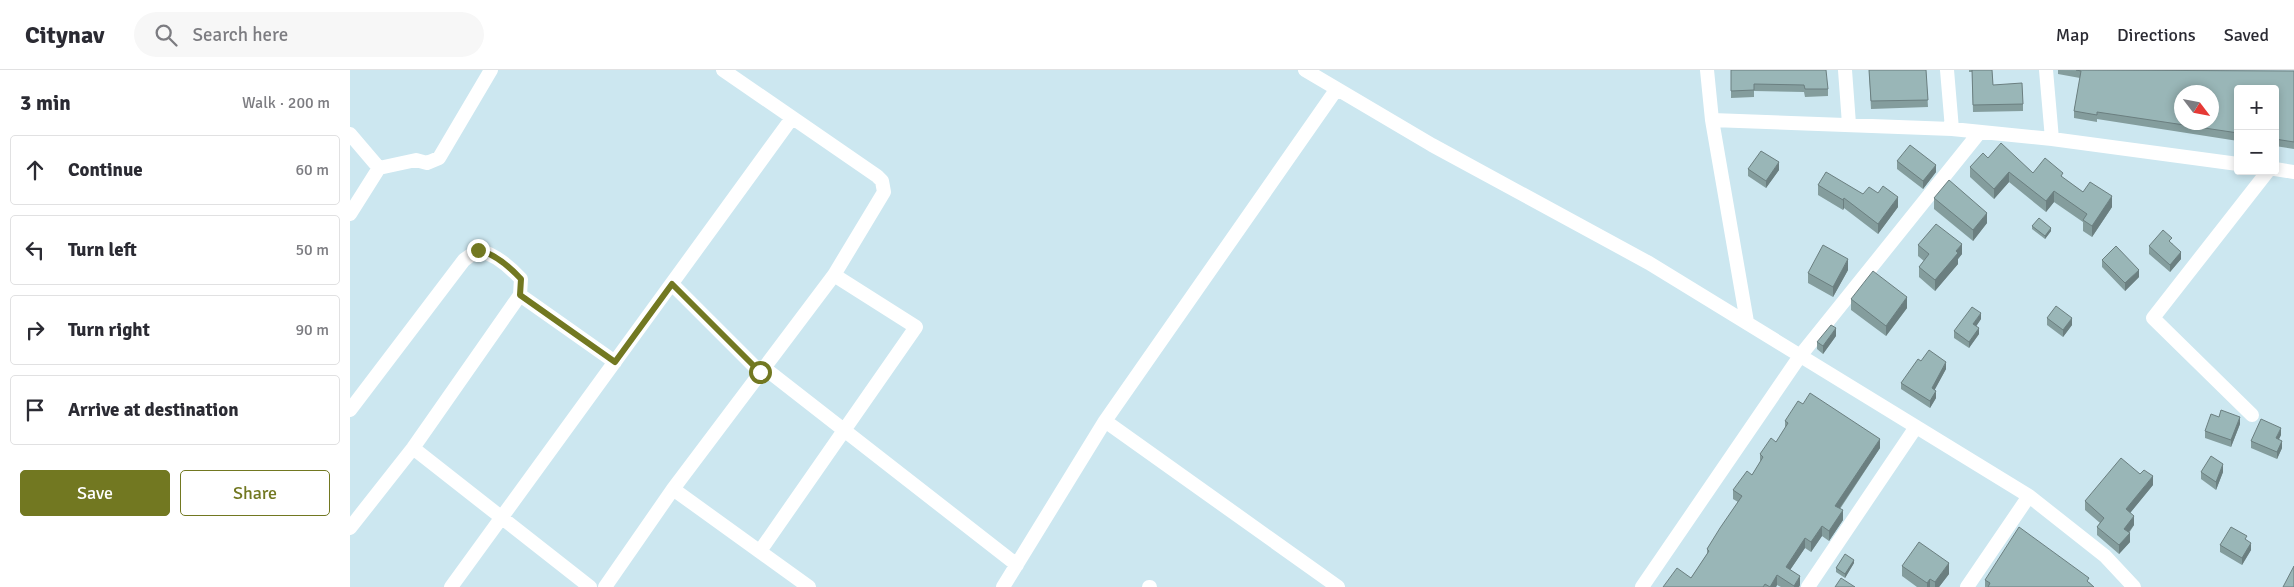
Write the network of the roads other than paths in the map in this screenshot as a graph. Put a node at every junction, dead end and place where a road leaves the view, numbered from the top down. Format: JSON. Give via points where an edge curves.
{"nodes":[{"id":1,"x":491,"y":70,"type":"edge"},
{"id":2,"x":723,"y":70,"type":"edge"},
{"id":3,"x":1305,"y":70,"type":"edge"},
{"id":4,"x":1707,"y":70,"type":"edge"},
{"id":5,"x":1844,"y":70,"type":"edge"},
{"id":6,"x":1947,"y":70,"type":"edge"},
{"id":7,"x":2046,"y":70,"type":"edge"},
{"id":8,"x":1336,"y":90,"type":"junction"},
{"id":9,"x":792,"y":118,"type":"junction"},
{"id":10,"x":1712,"y":120,"type":"junction"},
{"id":11,"x":1849,"y":124,"type":"junction"},
{"id":12,"x":1952,"y":129,"type":"junction"},
{"id":13,"x":350,"y":134,"type":"edge"},
{"id":14,"x":1979,"y":134,"type":"junction"},
{"id":15,"x":2052,"y":139,"type":"junction"},
{"id":16,"x":2234,"y":163,"type":"edge"},
{"id":17,"x":380,"y":168,"type":"junction"},
{"id":18,"x":2279,"y":170,"type":"edge"},
{"id":19,"x":2294,"y":172,"type":"edge"},
{"id":20,"x":2265,"y":175,"type":"edge"},
{"id":21,"x":350,"y":214,"type":"edge"},
{"id":22,"x":834,"y":275,"type":"junction"},
{"id":23,"x":672,"y":284,"type":"junction"},
{"id":24,"x":520,"y":295,"type":"junction"},
{"id":25,"x":1747,"y":322,"type":"junction"},
{"id":26,"x":1800,"y":356,"type":"junction"},
{"id":27,"x":615,"y":362,"type":"junction"},
{"id":28,"x":762,"y":370,"type":"junction"},
{"id":29,"x":350,"y":410,"type":"edge"},
{"id":30,"x":2252,"y":415,"type":"dead end"},
{"id":31,"x":1106,"y":421,"type":"junction"},
{"id":32,"x":1916,"y":427,"type":"junction"},
{"id":33,"x":845,"y":429,"type":"junction"},
{"id":34,"x":413,"y":448,"type":"junction"},
{"id":35,"x":674,"y":489,"type":"junction"},
{"id":36,"x":2029,"y":496,"type":"junction"},
{"id":37,"x":503,"y":516,"type":"junction"},
{"id":38,"x":350,"y":528,"type":"edge"},
{"id":39,"x":760,"y":551,"type":"junction"},
{"id":40,"x":1017,"y":565,"type":"junction"},
{"id":41,"x":451,"y":587,"type":"edge"},
{"id":42,"x":590,"y":587,"type":"edge"},
{"id":43,"x":605,"y":587,"type":"edge"},
{"id":44,"x":809,"y":587,"type":"edge"},
{"id":45,"x":1003,"y":587,"type":"edge"},
{"id":46,"x":1338,"y":587,"type":"edge"},
{"id":47,"x":1642,"y":587,"type":"edge"},
{"id":48,"x":1808,"y":587,"type":"edge"},
{"id":49,"x":1967,"y":587,"type":"edge"},
{"id":50,"x":2134,"y":587,"type":"edge"}],
"edges":[{"from":1,"to":17,"type":"street","via":[[439,158],[427,163],[416,160]]},
{"from":2,"to":9,"type":"street"},
{"from":3,"to":8,"type":"street"},
{"from":4,"to":10,"type":"street"},
{"from":5,"to":11,"type":"street"},
{"from":6,"to":12,"type":"street"},
{"from":7,"to":15,"type":"street"},
{"from":8,"to":25,"type":"street","via":[[1432,146],[1649,263]]},
{"from":8,"to":31,"type":"street"},
{"from":9,"to":22,"type":"street","via":[[882,181],[884,192]]},
{"from":9,"to":23,"type":"street"},
{"from":10,"to":11,"type":"street"},
{"from":10,"to":25,"type":"street"},
{"from":11,"to":12,"type":"street"},
{"from":12,"to":14,"type":"street"},
{"from":13,"to":17,"type":"street"},
{"from":14,"to":15,"type":"street"},
{"from":14,"to":26,"type":"street"},
{"from":15,"to":16,"type":"street"},
{"from":17,"to":21,"type":"street"},
{"from":18,"to":19,"type":"street"},
{"from":20,"to":30,"type":"street","via":[[2153,318]]},
{"from":22,"to":28,"type":"street"},
{"from":22,"to":33,"type":"street","via":[[916,327]]},
{"from":23,"to":27,"type":"street"},
{"from":23,"to":28,"type":"street"},
{"from":24,"to":27,"type":"street"},
{"from":24,"to":29,"type":"street","via":[[521,279],[512,269],[488,252],[478,250],[464,260]]},
{"from":24,"to":34,"type":"street"},
{"from":25,"to":26,"type":"street"},
{"from":26,"to":32,"type":"street"},
{"from":26,"to":47,"type":"street"},
{"from":27,"to":37,"type":"street"},
{"from":28,"to":33,"type":"street"},
{"from":28,"to":35,"type":"street"},
{"from":31,"to":40,"type":"street"},
{"from":31,"to":46,"type":"street"},
{"from":32,"to":36,"type":"street"},
{"from":32,"to":48,"type":"street"},
{"from":33,"to":39,"type":"street"},
{"from":33,"to":40,"type":"street"},
{"from":34,"to":37,"type":"street"},
{"from":34,"to":38,"type":"street"},
{"from":35,"to":39,"type":"street"},
{"from":35,"to":43,"type":"street"},
{"from":36,"to":49,"type":"street"},
{"from":36,"to":50,"type":"street","via":[[2105,556]]},
{"from":37,"to":41,"type":"street"},
{"from":37,"to":42,"type":"street"},
{"from":39,"to":44,"type":"street"},
{"from":40,"to":45,"type":"street"}]}
